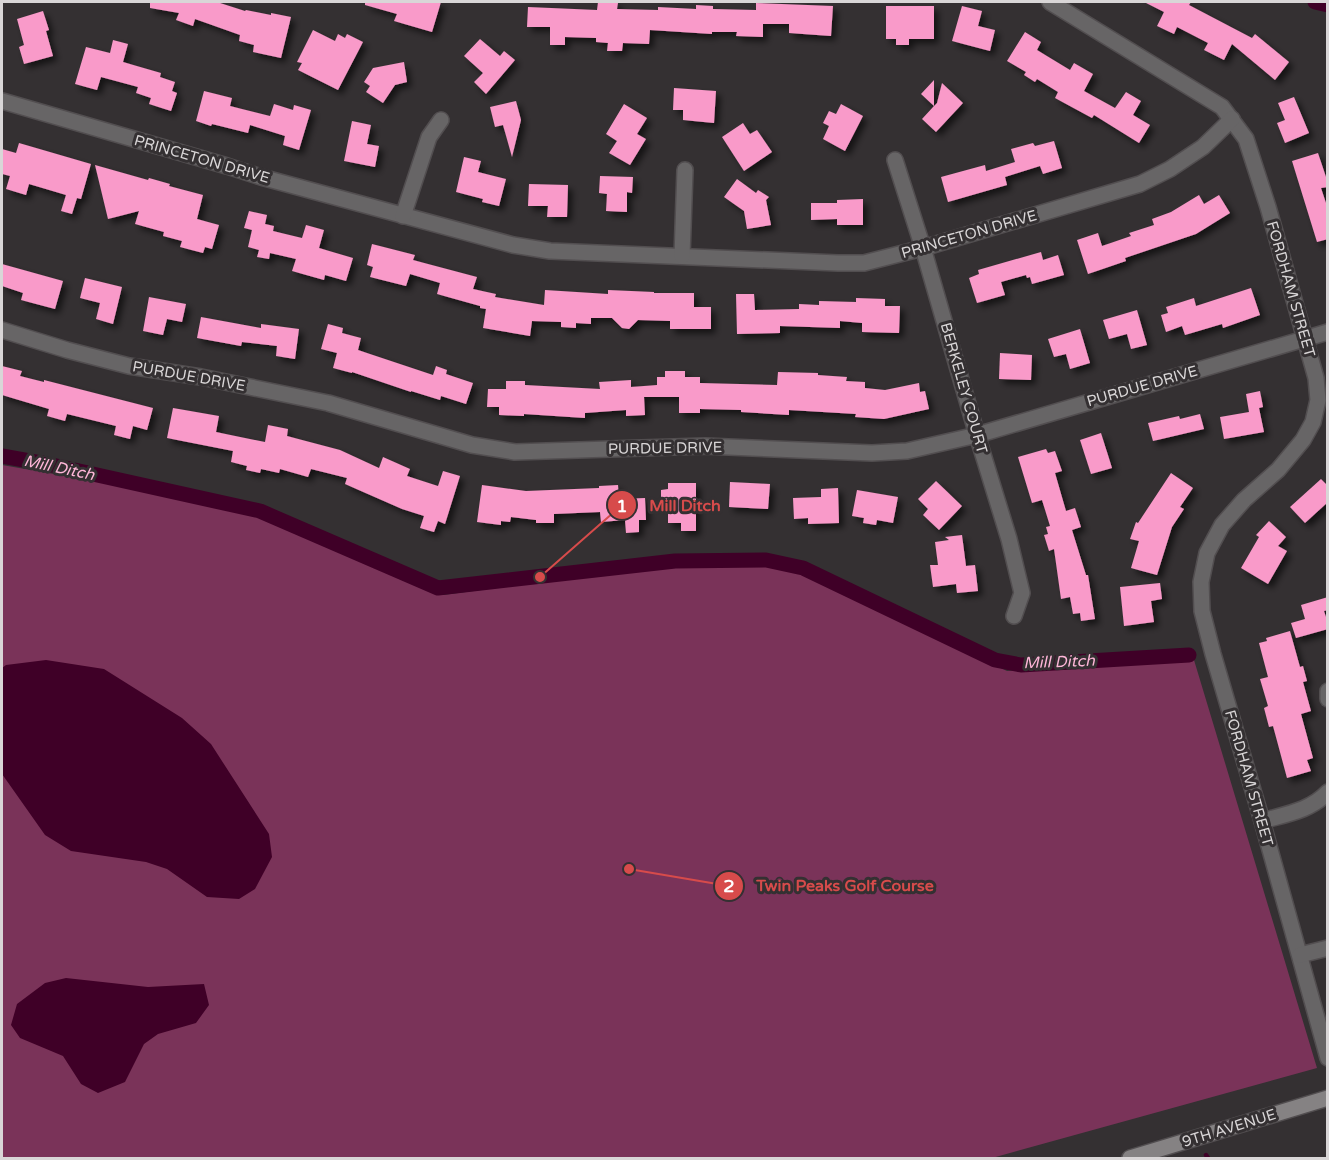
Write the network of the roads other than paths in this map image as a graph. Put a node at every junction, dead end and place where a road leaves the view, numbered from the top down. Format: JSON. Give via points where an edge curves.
{"nodes":[{"id":1,"x":1050,"y":2,"type":"edge"},
{"id":2,"x":2,"y":101,"type":"edge"},
{"id":3,"x":1232,"y":119,"type":"junction"},
{"id":4,"x":441,"y":120,"type":"dead end"},
{"id":5,"x":895,"y":160,"type":"dead end"},
{"id":6,"x":685,"y":171,"type":"dead end"},
{"id":7,"x":403,"y":216,"type":"junction"},
{"id":8,"x":923,"y":248,"type":"junction"},
{"id":9,"x":682,"y":256,"type":"junction"},
{"id":10,"x":2,"y":330,"type":"edge"},
{"id":11,"x":1328,"y":332,"type":"edge"},
{"id":12,"x":1305,"y":339,"type":"junction"},
{"id":13,"x":976,"y":435,"type":"junction"},
{"id":14,"x":1014,"y":616,"type":"dead end"},
{"id":15,"x":1328,"y":691,"type":"edge"},
{"id":16,"x":1328,"y":699,"type":"edge"},
{"id":17,"x":1328,"y":792,"type":"edge"},
{"id":18,"x":1262,"y":821,"type":"junction"},
{"id":19,"x":1328,"y":948,"type":"edge"},
{"id":20,"x":1300,"y":955,"type":"junction"},
{"id":21,"x":1328,"y":1058,"type":"edge"},
{"id":22,"x":1328,"y":1098,"type":"edge"},
{"id":23,"x":1135,"y":1158,"type":"edge"}],
"edges":[{"from":1,"to":3,"type":"street","name":"FORDHAM STREET","via":[[1222,107]]},
{"from":2,"to":7,"type":"street","name":"PRINCETON DRIVE"},
{"from":3,"to":8,"type":"street","name":"PRINCETON DRIVE","via":[[1203,147],[1140,184]]},
{"from":3,"to":12,"type":"street","name":"FORDHAM STREET","via":[[1246,139]]},
{"from":4,"to":7,"type":"street","via":[[429,137]]},
{"from":5,"to":8,"type":"street","name":"BERKELEY COURT"},
{"from":6,"to":9,"type":"street"},
{"from":7,"to":9,"type":"street","name":"PRINCETON DRIVE","via":[[550,251]]},
{"from":8,"to":9,"type":"street","name":"PRINCETON DRIVE","via":[[864,263]]},
{"from":8,"to":13,"type":"street","name":"BERKELEY COURT"},
{"from":10,"to":13,"type":"street","name":"PURDUE DRIVE","via":[[129,366],[328,403],[472,445],[515,452],[705,446],[872,453],[907,451]]},
{"from":11,"to":12,"type":"street","name":"PURDUE DRIVE"},
{"from":12,"to":13,"type":"street","name":"PURDUE DRIVE"},
{"from":12,"to":18,"type":"street","name":"FORDHAM STREET","via":[[1316,378],[1318,400],[1313,422],[1278,470],[1222,525],[1207,553],[1201,582],[1202,611]]},
{"from":13,"to":14,"type":"street","name":"BERKELEY COURT","via":[[1022,593]]},
{"from":15,"to":16,"type":"street"},
{"from":17,"to":18,"type":"street","via":[[1301,810]]},
{"from":18,"to":20,"type":"street","name":"FORDHAM STREET"},
{"from":19,"to":20,"type":"street"},
{"from":20,"to":21,"type":"street","name":"FORDHAM STREET"},
{"from":22,"to":23,"type":"main road","name":"9TH AVENUE"}]}
